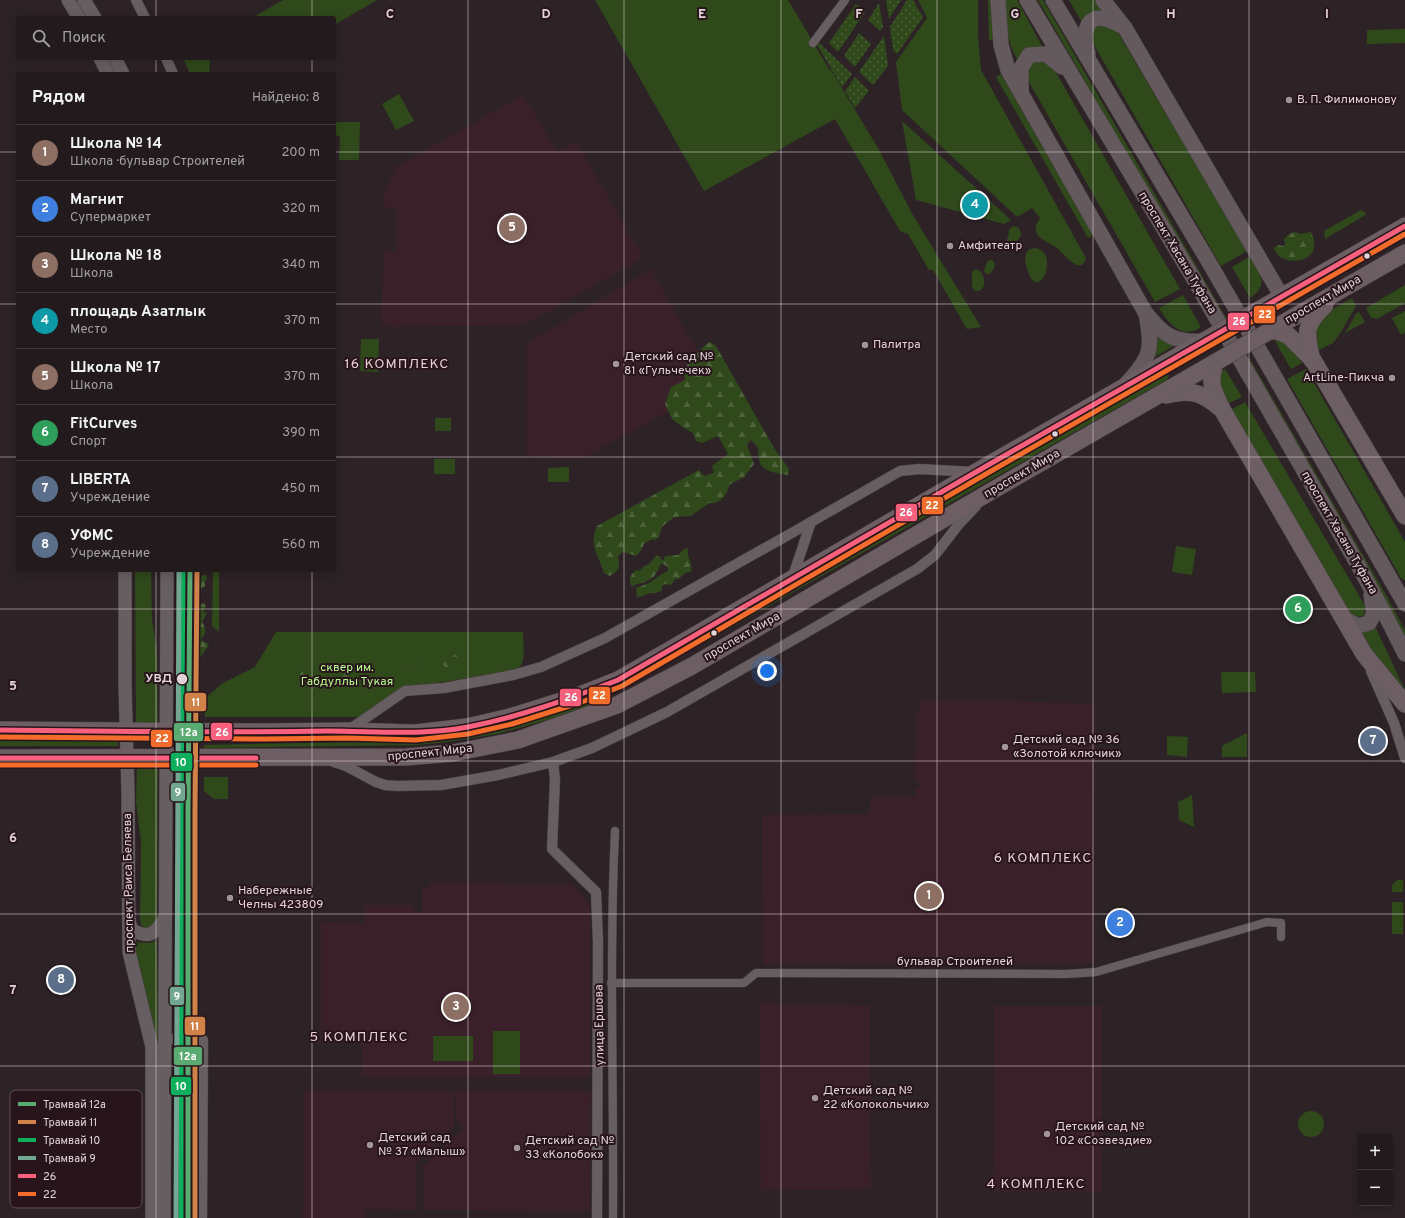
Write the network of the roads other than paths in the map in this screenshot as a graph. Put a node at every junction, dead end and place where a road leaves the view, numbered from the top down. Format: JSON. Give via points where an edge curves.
{"nodes":[{"id":1,"x":68,"y":0,"type":"edge"},
{"id":2,"x":84,"y":0,"type":"edge"},
{"id":3,"x":136,"y":0,"type":"edge"},
{"id":4,"x":845,"y":0,"type":"edge"},
{"id":5,"x":998,"y":0,"type":"edge"},
{"id":6,"x":1027,"y":0,"type":"edge"},
{"id":7,"x":1052,"y":0,"type":"edge"},
{"id":8,"x":1103,"y":0,"type":"edge"},
{"id":9,"x":78,"y":16,"type":"edge"},
{"id":10,"x":94,"y":16,"type":"edge"},
{"id":11,"x":144,"y":16,"type":"edge"},
{"id":12,"x":1125,"y":28,"type":"junction"},
{"id":13,"x":813,"y":43,"type":"dead end"},
{"id":14,"x":101,"y":60,"type":"edge"},
{"id":15,"x":116,"y":60,"type":"edge"},
{"id":16,"x":167,"y":60,"type":"edge"},
{"id":17,"x":1089,"y":62,"type":"junction"},
{"id":18,"x":107,"y":72,"type":"edge"},
{"id":19,"x":122,"y":72,"type":"edge"},
{"id":20,"x":172,"y":72,"type":"edge"},
{"id":21,"x":1069,"y":73,"type":"junction"},
{"id":22,"x":1021,"y":94,"type":"junction"},
{"id":23,"x":1405,"y":226,"type":"edge"},
{"id":24,"x":1405,"y":253,"type":"edge"},
{"id":25,"x":1338,"y":292,"type":"junction"},
{"id":26,"x":1282,"y":297,"type":"junction"},
{"id":27,"x":1145,"y":312,"type":"junction"},
{"id":28,"x":1269,"y":332,"type":"junction"},
{"id":29,"x":1204,"y":342,"type":"junction"},
{"id":30,"x":1312,"y":360,"type":"junction"},
{"id":31,"x":1216,"y":362,"type":"junction"},
{"id":32,"x":1121,"y":389,"type":"junction"},
{"id":33,"x":1156,"y":398,"type":"junction"},
{"id":34,"x":1223,"y":411,"type":"junction"},
{"id":35,"x":976,"y":472,"type":"junction"},
{"id":36,"x":995,"y":490,"type":"junction"},
{"id":37,"x":1405,"y":516,"type":"edge"},
{"id":38,"x":811,"y":522,"type":"junction"},
{"id":39,"x":125,"y":572,"type":"edge"},
{"id":40,"x":167,"y":572,"type":"edge"},
{"id":41,"x":1389,"y":576,"type":"junction"},
{"id":42,"x":792,"y":580,"type":"junction"},
{"id":43,"x":1370,"y":588,"type":"junction"},
{"id":44,"x":1405,"y":588,"type":"edge"},
{"id":45,"x":1405,"y":604,"type":"edge"},
{"id":46,"x":1343,"y":618,"type":"junction"},
{"id":47,"x":1364,"y":654,"type":"junction"},
{"id":48,"x":1405,"y":654,"type":"edge"},
{"id":49,"x":1405,"y":704,"type":"edge"},
{"id":50,"x":0,"y":730,"type":"edge"},
{"id":51,"x":126,"y":730,"type":"junction"},
{"id":52,"x":167,"y":731,"type":"junction"},
{"id":53,"x":347,"y":731,"type":"junction"},
{"id":54,"x":0,"y":758,"type":"edge"},
{"id":55,"x":127,"y":758,"type":"junction"},
{"id":56,"x":166,"y":758,"type":"junction"},
{"id":57,"x":319,"y":758,"type":"junction"},
{"id":58,"x":1405,"y":758,"type":"edge"},
{"id":59,"x":553,"y":762,"type":"junction"},
{"id":60,"x":615,"y":832,"type":"dead end"},
{"id":61,"x":128,"y":916,"type":"junction"},
{"id":62,"x":166,"y":917,"type":"junction"},
{"id":63,"x":1281,"y":937,"type":"dead end"},
{"id":64,"x":611,"y":983,"type":"junction"},
{"id":65,"x":166,"y":1040,"type":"junction"},
{"id":66,"x":152,"y":1218,"type":"edge"},
{"id":67,"x":164,"y":1218,"type":"edge"},
{"id":68,"x":202,"y":1218,"type":"edge"},
{"id":69,"x":597,"y":1218,"type":"edge"},
{"id":70,"x":613,"y":1218,"type":"edge"}],
"edges":[{"from":1,"to":9,"type":"street"},
{"from":2,"to":10,"type":"street"},
{"from":3,"to":11,"type":"street"},
{"from":4,"to":13,"type":"street"},
{"from":5,"to":22,"type":"main road","via":[[1001,45],[1008,70]]},
{"from":6,"to":21,"type":"main road","name":"проспект Хасана Туфана"},
{"from":7,"to":17,"type":"main road","name":"проспект Хасана Туфана"},
{"from":8,"to":12,"type":"main road"},
{"from":12,"to":17,"type":"main road","via":[[1110,20],[1098,18],[1090,23],[1084,36]]},
{"from":12,"to":26,"type":"main road"},
{"from":14,"to":18,"type":"street"},
{"from":15,"to":19,"type":"street"},
{"from":16,"to":20,"type":"street"},
{"from":17,"to":41,"type":"main road","name":"проспект Хасана Туфана","via":[[1210,264]]},
{"from":21,"to":22,"type":"main road","via":[[1046,54],[1029,55],[1021,68]]},
{"from":21,"to":43,"type":"main road","name":"проспект Хасана Туфана","via":[[1192,276]]},
{"from":22,"to":27,"type":"main road"},
{"from":23,"to":26,"type":"main road","name":"проспект Мира"},
{"from":24,"to":25,"type":"main road","name":"проспект Мира"},
{"from":25,"to":28,"type":"main road","name":"проспект Мира"},
{"from":25,"to":30,"type":"main road","via":[[1310,321],[1308,344]]},
{"from":26,"to":29,"type":"main road","name":"проспект Мира","bridge":true},
{"from":27,"to":29,"type":"main road","via":[[1160,330],[1169,336],[1177,340]]},
{"from":27,"to":32,"type":"main road","via":[[1150,337],[1148,354],[1144,364]]},
{"from":28,"to":30,"type":"main road","via":[[1277,331],[1289,336]]},
{"from":28,"to":31,"type":"main road","name":"проспект Мира","bridge":true},
{"from":29,"to":32,"type":"main road","name":"проспект Мира"},
{"from":30,"to":37,"type":"main road"},
{"from":31,"to":33,"type":"main road","name":"проспект Мира"},
{"from":31,"to":34,"type":"main road","via":[[1211,381]]},
{"from":32,"to":35,"type":"main road","name":"проспект Мира"},
{"from":33,"to":34,"type":"main road","via":[[1192,392],[1207,397]]},
{"from":33,"to":36,"type":"main road","name":"проспект Мира"},
{"from":34,"to":46,"type":"main road"},
{"from":35,"to":38,"type":"street","via":[[919,469],[900,471]]},
{"from":35,"to":42,"type":"main road","name":"проспект Мира"},
{"from":36,"to":57,"type":"main road","name":"проспект Мира","via":[[692,666],[617,705],[518,740],[453,753],[406,757]]},
{"from":36,"to":59,"type":"street","via":[[958,524],[935,555],[917,569],[667,712],[592,748]]},
{"from":38,"to":42,"type":"street"},
{"from":38,"to":53,"type":"street","via":[[605,638],[541,667],[444,688],[405,691]]},
{"from":39,"to":51,"type":"street","name":"проспект Раиса Беляева"},
{"from":40,"to":52,"type":"street"},
{"from":41,"to":44,"type":"main road"},
{"from":41,"to":45,"type":"main road","name":"проспект Хасана Туфана"},
{"from":42,"to":53,"type":"main road","name":"проспект Мира","via":[[618,680],[580,695],[510,717],[466,727],[415,733]]},
{"from":43,"to":46,"type":"main road","via":[[1374,614],[1369,623],[1358,626]]},
{"from":43,"to":48,"type":"main road","name":"проспект Хасана Туфана"},
{"from":46,"to":47,"type":"main road"},
{"from":47,"to":49,"type":"main road"},
{"from":47,"to":58,"type":"street","via":[[1394,723]]},
{"from":50,"to":51,"type":"main road","name":"проспект Мира"},
{"from":51,"to":52,"type":"main road","name":"проспект Мира"},
{"from":51,"to":55,"type":"street","name":"проспект Раиса Беляева"},
{"from":52,"to":53,"type":"main road","name":"проспект Мира"},
{"from":52,"to":56,"type":"street"},
{"from":54,"to":55,"type":"main road","name":"проспект Мира"},
{"from":55,"to":56,"type":"main road","name":"проспект Мира"},
{"from":55,"to":61,"type":"street","name":"проспект Раиса Беляева"},
{"from":56,"to":57,"type":"main road","name":"проспект Мира"},
{"from":56,"to":62,"type":"street"},
{"from":57,"to":59,"type":"street","via":[[346,766],[376,782],[397,786],[441,785]]},
{"from":59,"to":69,"type":"street","via":[[555,779],[552,849],[596,892]]},
{"from":60,"to":64,"type":"street","name":"улица Ершова"},
{"from":61,"to":62,"type":"street","via":[[131,929],[146,935],[154,933]]},
{"from":61,"to":66,"type":"street","name":"проспект Раиса Беляева","via":[[129,952],[152,1047]]},
{"from":62,"to":65,"type":"street"},
{"from":63,"to":64,"type":"street","name":"бульвар Строителей","via":[[1281,923],[1267,922],[1096,972],[1067,974],[756,973],[744,984]]},
{"from":64,"to":70,"type":"street","name":"улица Ершова"},
{"from":65,"to":67,"type":"street"},
{"from":65,"to":68,"type":"street","via":[[203,1040]]}]}
